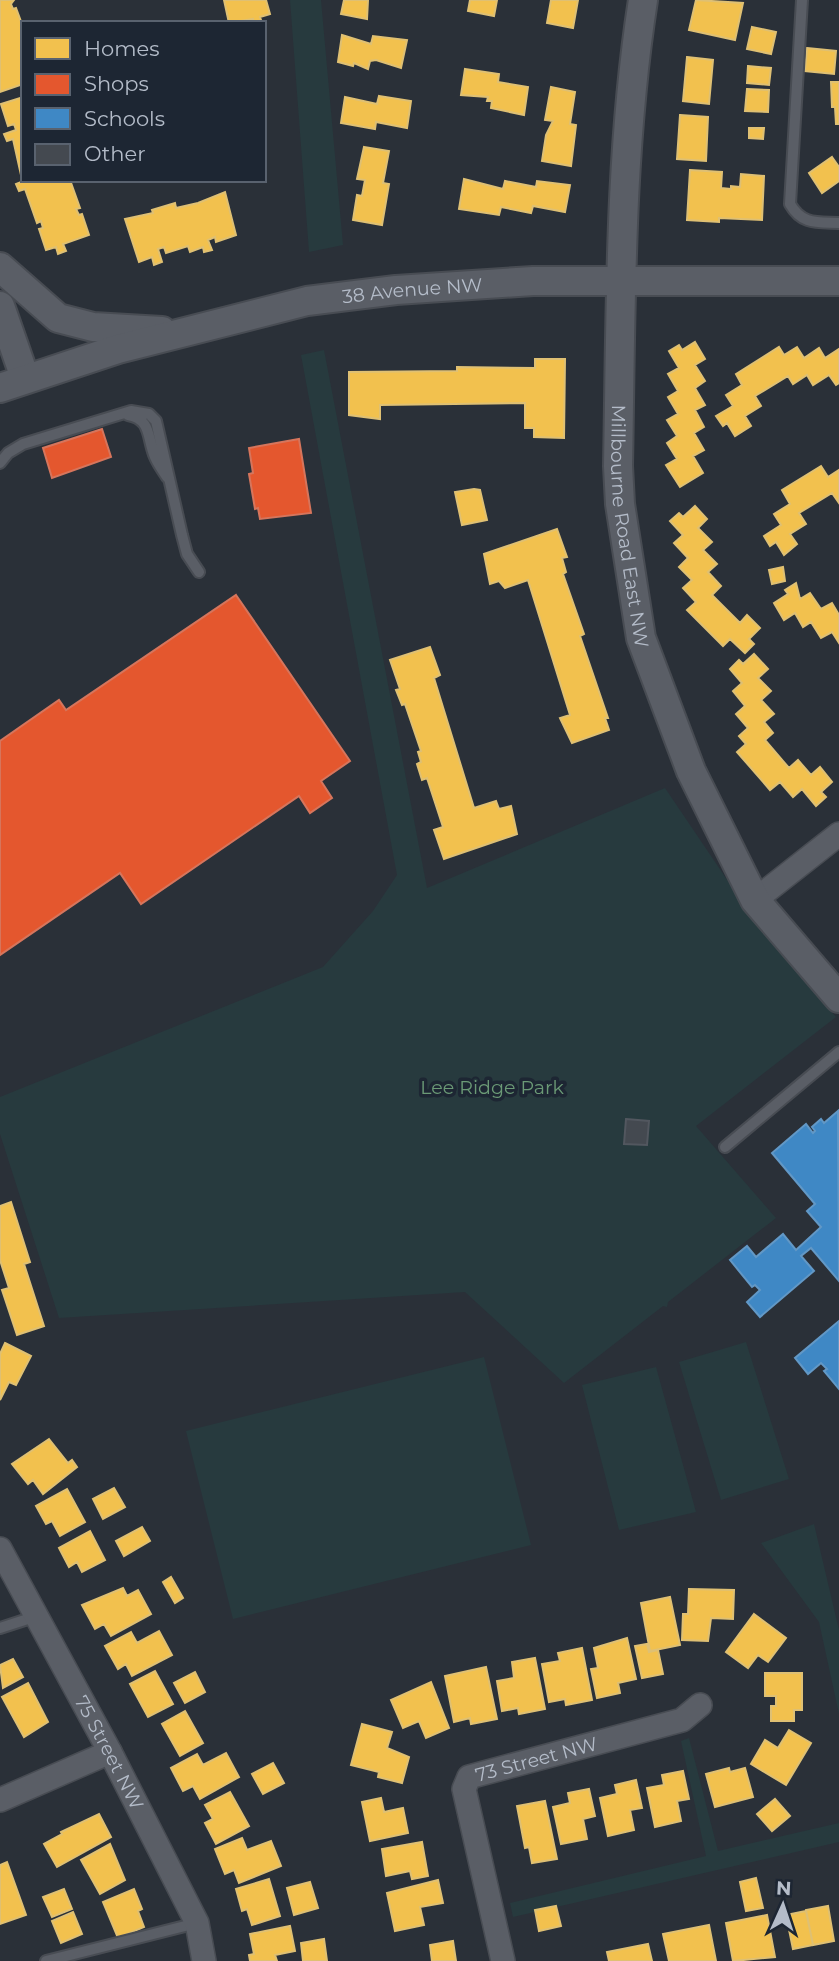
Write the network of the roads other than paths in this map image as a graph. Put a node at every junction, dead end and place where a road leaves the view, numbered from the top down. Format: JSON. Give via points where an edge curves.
{"nodes":[{"id":1,"x":642,"y":0,"type":"edge"},
{"id":2,"x":802,"y":0,"type":"edge"},
{"id":3,"x":839,"y":223,"type":"edge"},
{"id":4,"x":0,"y":267,"type":"edge"},
{"id":5,"x":622,"y":279,"type":"junction"},
{"id":6,"x":839,"y":281,"type":"edge"},
{"id":7,"x":0,"y":306,"type":"edge"},
{"id":8,"x":179,"y":333,"type":"junction"},
{"id":9,"x":13,"y":383,"type":"edge"},
{"id":10,"x":0,"y":463,"type":"edge"},
{"id":11,"x":199,"y":572,"type":"dead end"},
{"id":12,"x":839,"y":834,"type":"edge"},
{"id":13,"x":755,"y":900,"type":"junction"},
{"id":14,"x":839,"y":998,"type":"edge"},
{"id":15,"x":839,"y":1052,"type":"edge"},
{"id":16,"x":725,"y":1147,"type":"dead end"},
{"id":17,"x":0,"y":1549,"type":"edge"},
{"id":18,"x":37,"y":1616,"type":"junction"},
{"id":19,"x":0,"y":1628,"type":"edge"},
{"id":20,"x":700,"y":1705,"type":"dead end"},
{"id":21,"x":110,"y":1752,"type":"junction"},
{"id":22,"x":0,"y":1800,"type":"edge"},
{"id":23,"x":197,"y":1923,"type":"junction"},
{"id":24,"x":46,"y":1961,"type":"edge"},
{"id":25,"x":204,"y":1961,"type":"edge"},
{"id":26,"x":503,"y":1961,"type":"edge"}],
"edges":[{"from":1,"to":5,"type":"street","name":"Millbourne Road East NW","via":[[632,68]]},
{"from":2,"to":3,"type":"lane","via":[[790,204],[807,222]]},
{"from":4,"to":8,"type":"street","via":[[58,318],[93,327]]},
{"from":5,"to":6,"type":"street","name":"38 Avenue NW"},
{"from":5,"to":8,"type":"street","name":"38 Avenue NW","via":[[533,281],[327,298]]},
{"from":5,"to":13,"type":"street","name":"Millbourne Road East NW","via":[[620,505],[642,638],[691,771]]},
{"from":7,"to":9,"type":"street"},
{"from":8,"to":9,"type":"street","name":"38 Avenue NW"},
{"from":10,"to":11,"type":"lane","via":[[23,444],[104,419],[128,415],[141,419],[150,433],[155,459],[171,482],[184,545]]},
{"from":12,"to":13,"type":"street"},
{"from":13,"to":14,"type":"street","name":"Millbourne Road East NW"},
{"from":15,"to":16,"type":"lane"},
{"from":17,"to":18,"type":"street","name":"75 Street NW"},
{"from":18,"to":19,"type":"lane"},
{"from":18,"to":21,"type":"street","name":"75 Street NW"},
{"from":20,"to":26,"type":"street","name":"73 Street NW","via":[[682,1720],[469,1777],[464,1789]]},
{"from":21,"to":22,"type":"street"},
{"from":21,"to":23,"type":"street","name":"75 Street NW"},
{"from":23,"to":24,"type":"lane"},
{"from":23,"to":25,"type":"street","name":"75 Street NW"}]}
